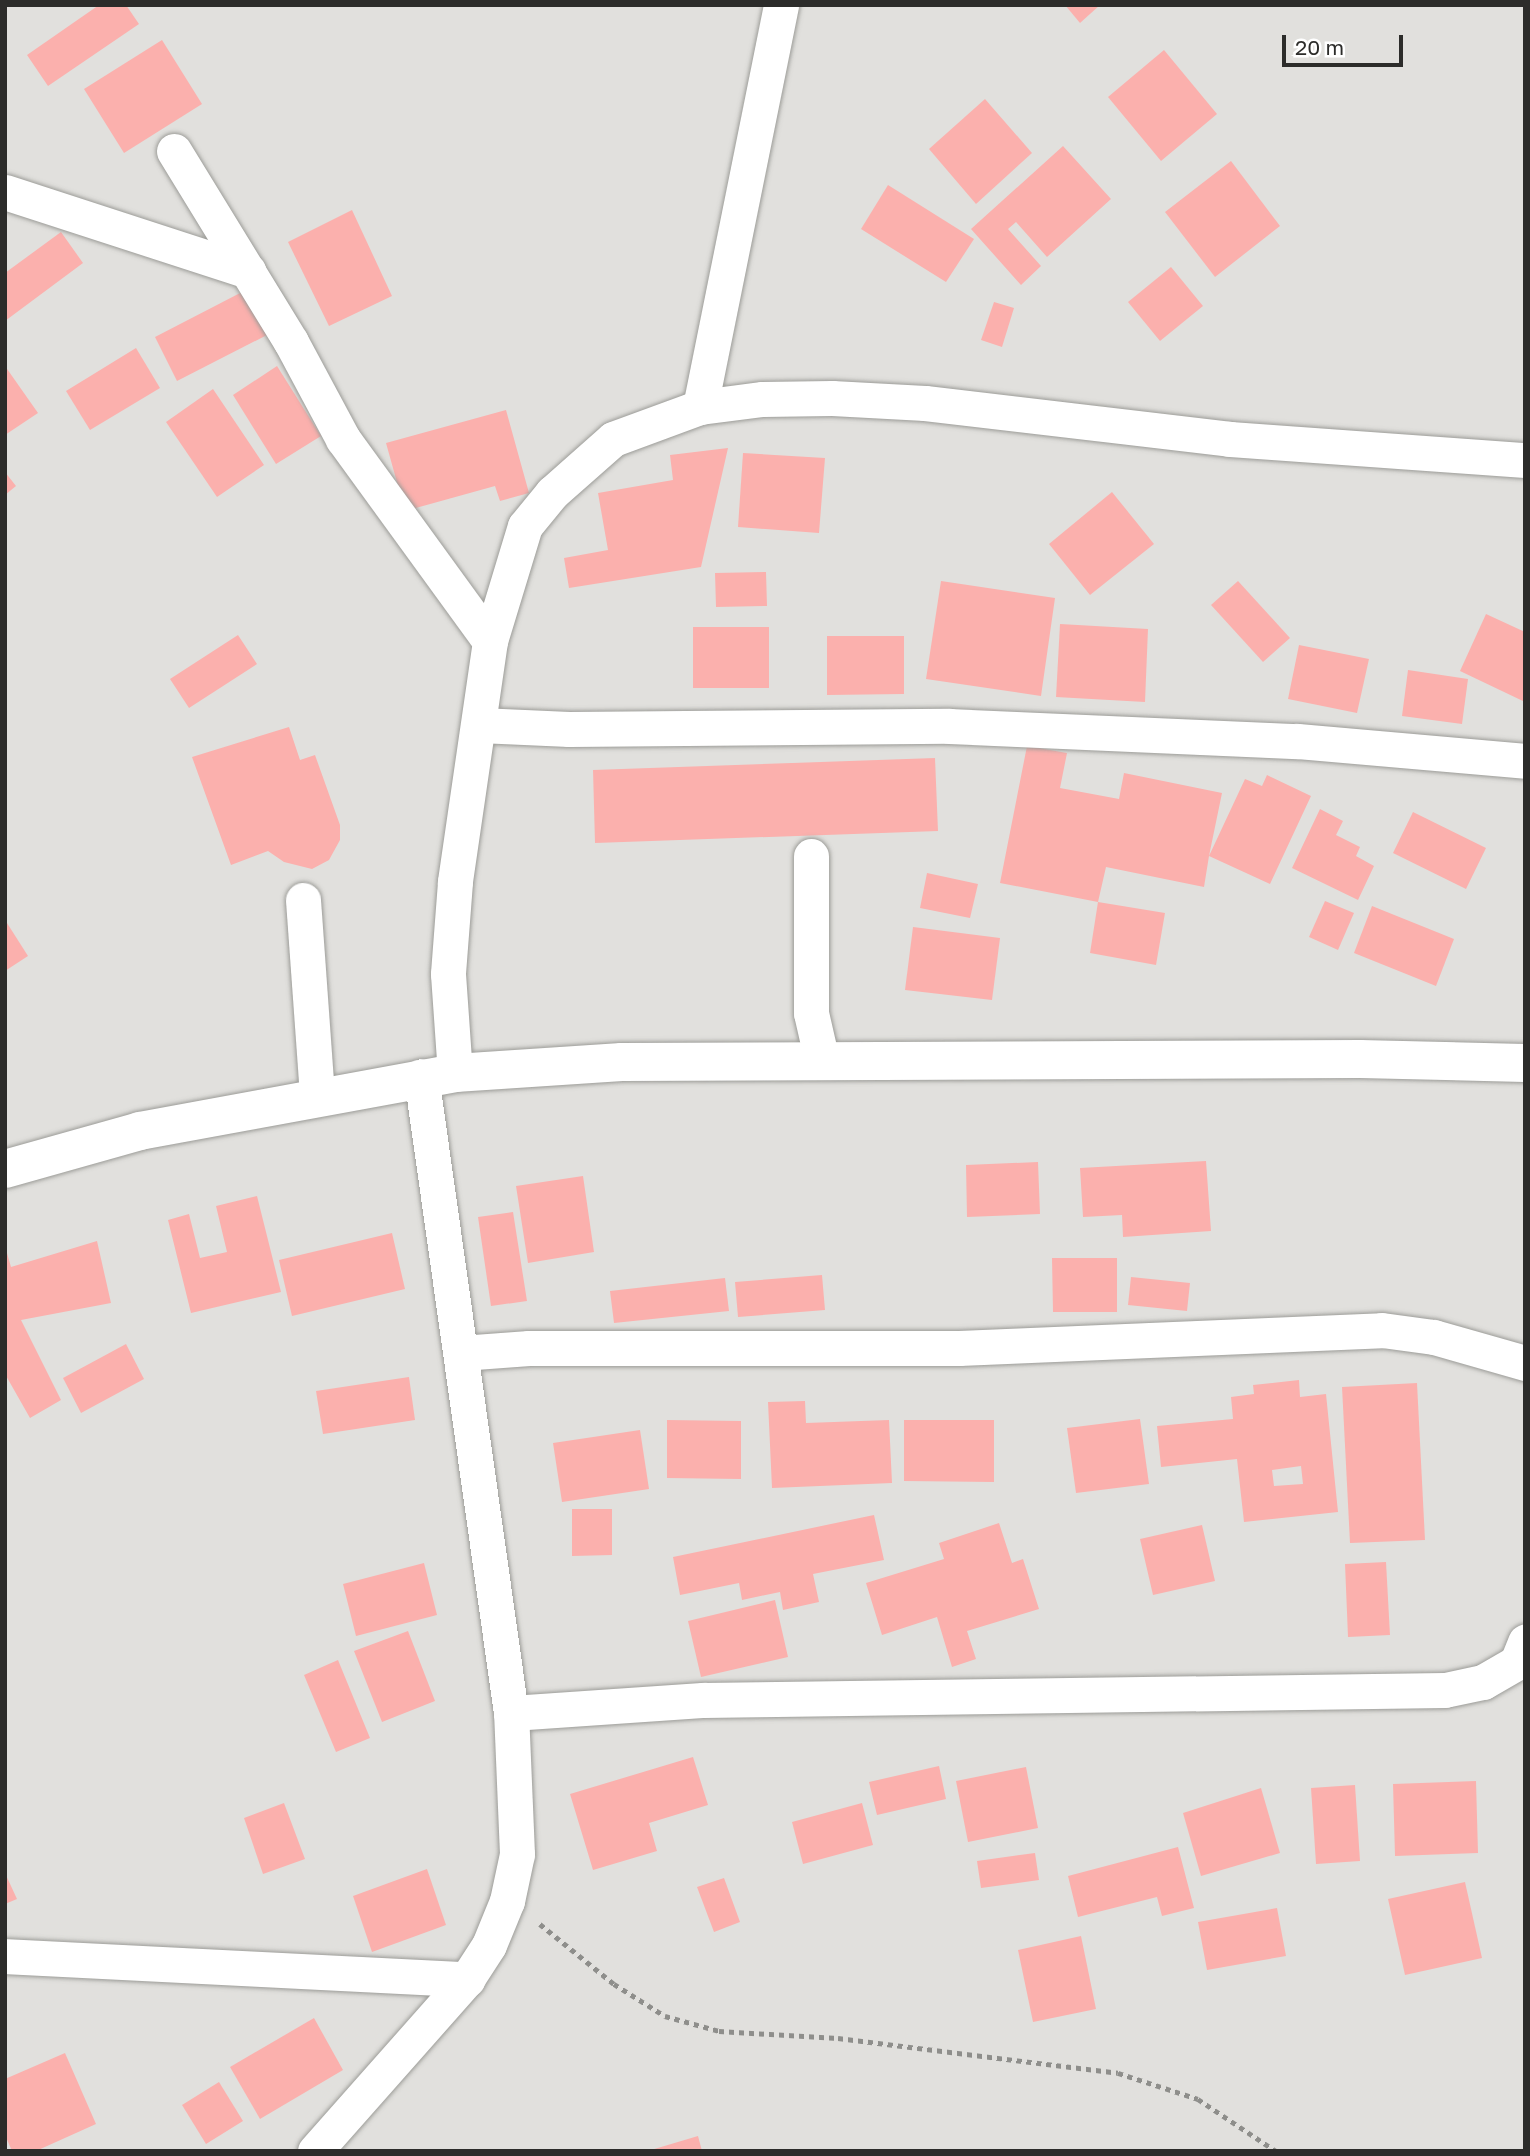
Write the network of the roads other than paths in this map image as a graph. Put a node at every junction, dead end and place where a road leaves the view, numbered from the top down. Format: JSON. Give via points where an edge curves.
{"nodes":[{"id":1,"x":781,"y":5,"type":"edge"},
{"id":2,"x":174,"y":151,"type":"dead end"},
{"id":3,"x":5,"y":192,"type":"edge"},
{"id":4,"x":248,"y":271,"type":"junction"},
{"id":5,"x":699,"y":407,"type":"junction"},
{"id":6,"x":1525,"y":460,"type":"edge"},
{"id":7,"x":490,"y":641,"type":"junction"},
{"id":8,"x":479,"y":725,"type":"junction"},
{"id":9,"x":1525,"y":761,"type":"edge"},
{"id":10,"x":811,"y":856,"type":"dead end"},
{"id":11,"x":303,"y":900,"type":"dead end"},
{"id":12,"x":822,"y":1061,"type":"junction"},
{"id":13,"x":1525,"y":1063,"type":"edge"},
{"id":14,"x":438,"y":1074,"type":"junction"},
{"id":15,"x":317,"y":1095,"type":"junction"},
{"id":16,"x":5,"y":1169,"type":"edge"},
{"id":17,"x":461,"y":1353,"type":"junction"},
{"id":18,"x":1525,"y":1363,"type":"edge"},
{"id":19,"x":1525,"y":1642,"type":"edge"},
{"id":20,"x":511,"y":1713,"type":"junction"},
{"id":21,"x":5,"y":1956,"type":"edge"},
{"id":22,"x":467,"y":1979,"type":"junction"},
{"id":23,"x":315,"y":2151,"type":"edge"}],
"edges":[{"from":1,"to":5,"type":"street"},
{"from":2,"to":4,"type":"street"},
{"from":3,"to":4,"type":"street"},
{"from":4,"to":7,"type":"street","via":[[343,439]]},
{"from":5,"to":6,"type":"street","via":[[820,398],[925,403],[1230,439]]},
{"from":5,"to":7,"type":"street","via":[[613,439],[552,494],[525,526]]},
{"from":7,"to":8,"type":"street"},
{"from":8,"to":9,"type":"street","via":[[569,729],[949,726],[1298,741]]},
{"from":8,"to":14,"type":"street","via":[[456,882]]},
{"from":10,"to":12,"type":"street","via":[[811,1013]]},
{"from":11,"to":15,"type":"street"},
{"from":12,"to":13,"type":"main road"},
{"from":12,"to":14,"type":"main road","via":[[622,1062]]},
{"from":14,"to":15,"type":"main road"},
{"from":14,"to":17,"type":"street"},
{"from":15,"to":16,"type":"main road","via":[[140,1131]]},
{"from":17,"to":18,"type":"street","via":[[528,1348],[959,1348],[1382,1329],[1434,1337]]},
{"from":17,"to":20,"type":"street"},
{"from":19,"to":20,"type":"street","via":[[1517,1662],[1483,1682],[1445,1690],[703,1700]]},
{"from":20,"to":22,"type":"street","via":[[517,1854],[507,1901],[489,1945]]},
{"from":21,"to":22,"type":"street"},
{"from":22,"to":23,"type":"street"}]}
